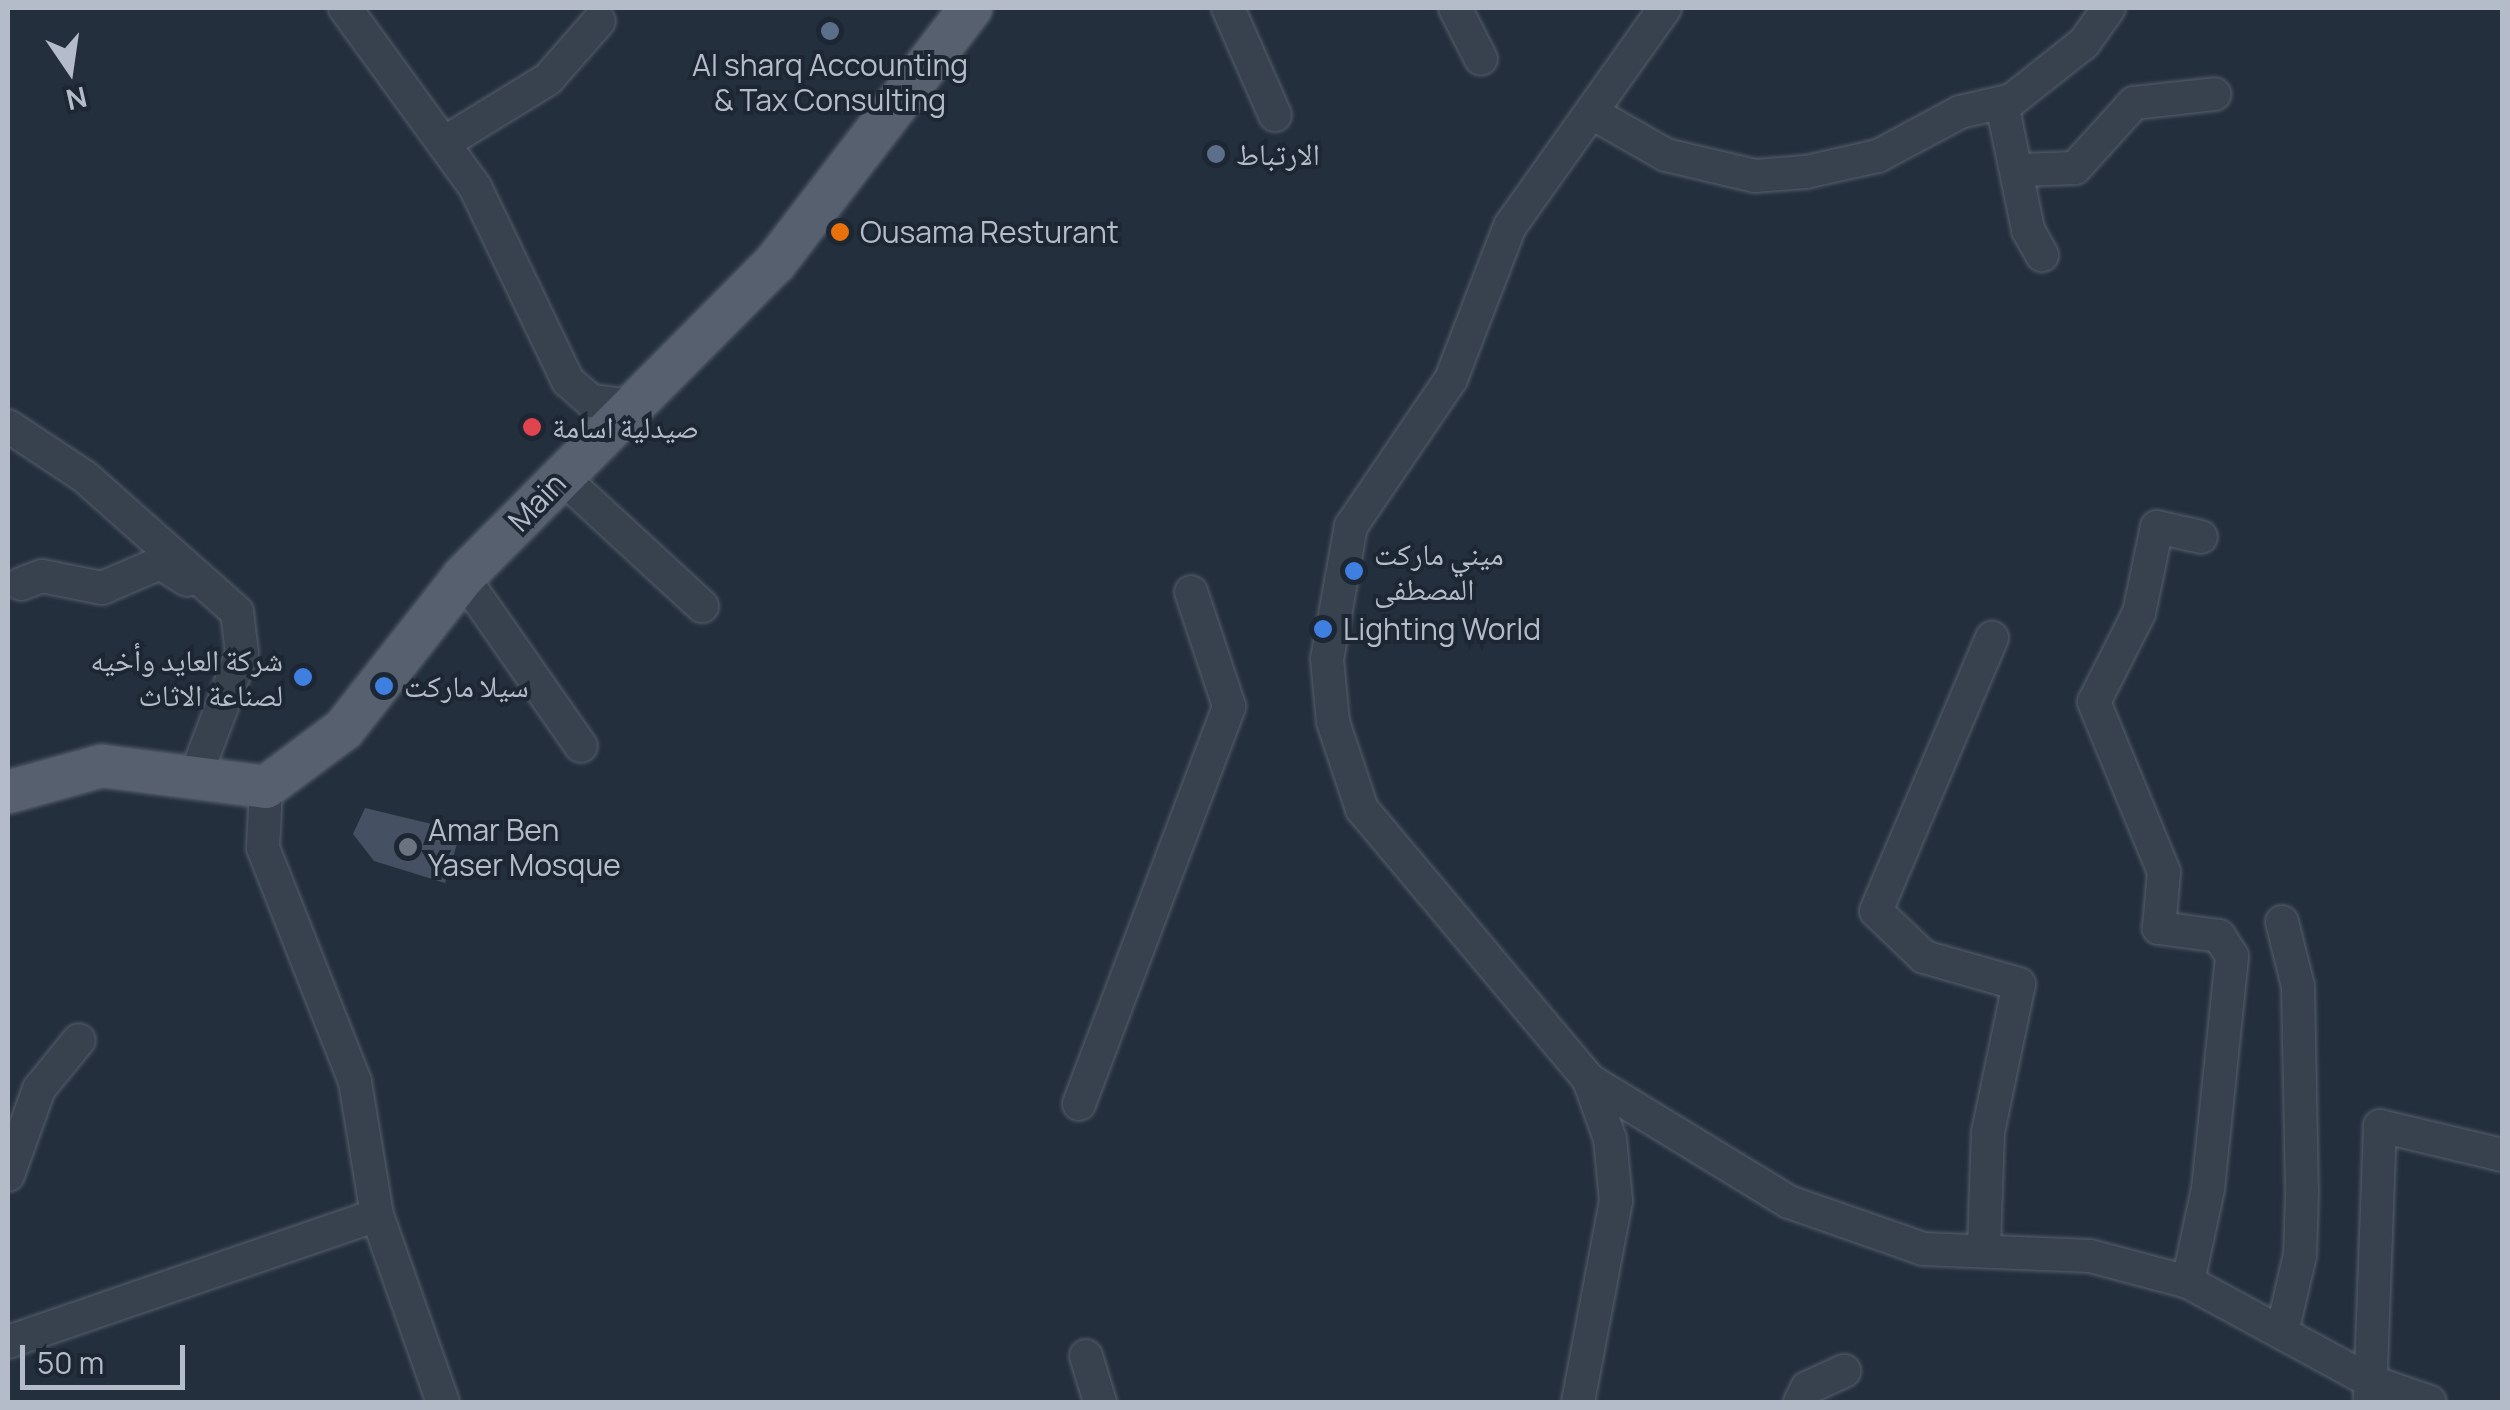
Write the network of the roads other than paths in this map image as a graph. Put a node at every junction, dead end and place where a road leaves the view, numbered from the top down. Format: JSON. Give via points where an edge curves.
{"nodes":[{"id":1,"x":344,"y":8,"type":"edge"},
{"id":2,"x":971,"y":8,"type":"edge"},
{"id":3,"x":1228,"y":8,"type":"edge"},
{"id":4,"x":1455,"y":8,"type":"edge"},
{"id":5,"x":1665,"y":8,"type":"edge"},
{"id":6,"x":2109,"y":8,"type":"edge"},
{"id":7,"x":599,"y":20,"type":"dead end"},
{"id":8,"x":1481,"y":58,"type":"dead end"},
{"id":9,"x":2215,"y":94,"type":"dead end"},
{"id":10,"x":2002,"y":104,"type":"junction"},
{"id":11,"x":1594,"y":114,"type":"junction"},
{"id":12,"x":1275,"y":115,"type":"dead end"},
{"id":13,"x":444,"y":143,"type":"junction"},
{"id":14,"x":2022,"y":170,"type":"junction"},
{"id":15,"x":2042,"y":255,"type":"dead end"},
{"id":16,"x":630,"y":406,"type":"junction"},
{"id":17,"x":8,"y":426,"type":"edge"},
{"id":18,"x":562,"y":476,"type":"junction"},
{"id":19,"x":2201,"y":537,"type":"dead end"},
{"id":20,"x":463,"y":577,"type":"junction"},
{"id":21,"x":21,"y":584,"type":"dead end"},
{"id":22,"x":1191,"y":592,"type":"dead end"},
{"id":23,"x":702,"y":606,"type":"dead end"},
{"id":24,"x":237,"y":612,"type":"junction"},
{"id":25,"x":1992,"y":638,"type":"dead end"},
{"id":26,"x":580,"y":746,"type":"dead end"},
{"id":27,"x":196,"y":776,"type":"junction"},
{"id":28,"x":266,"y":787,"type":"junction"},
{"id":29,"x":8,"y":792,"type":"edge"},
{"id":30,"x":2282,"y":922,"type":"dead end"},
{"id":31,"x":79,"y":1040,"type":"dead end"},
{"id":32,"x":1588,"y":1080,"type":"junction"},
{"id":33,"x":1079,"y":1104,"type":"dead end"},
{"id":34,"x":2502,"y":1155,"type":"edge"},
{"id":35,"x":8,"y":1175,"type":"edge"},
{"id":36,"x":376,"y":1215,"type":"junction"},
{"id":37,"x":1984,"y":1247,"type":"junction"},
{"id":38,"x":2188,"y":1282,"type":"junction"},
{"id":39,"x":2283,"y":1328,"type":"junction"},
{"id":40,"x":8,"y":1342,"type":"edge"},
{"id":41,"x":1086,"y":1356,"type":"dead end"},
{"id":42,"x":1844,"y":1371,"type":"dead end"},
{"id":43,"x":2371,"y":1392,"type":"edge"},
{"id":44,"x":443,"y":1402,"type":"edge"},
{"id":45,"x":1100,"y":1402,"type":"edge"},
{"id":46,"x":1578,"y":1402,"type":"edge"},
{"id":47,"x":1800,"y":1402,"type":"edge"},
{"id":48,"x":2430,"y":1402,"type":"edge"}],
"edges":[{"from":1,"to":13,"type":"street"},
{"from":2,"to":16,"type":"main road","name":"Main","via":[[775,263]]},
{"from":3,"to":12,"type":"street"},
{"from":4,"to":8,"type":"street"},
{"from":5,"to":11,"type":"street"},
{"from":6,"to":10,"type":"street","via":[[2042,83]]},
{"from":7,"to":13,"type":"street","via":[[548,79]]},
{"from":9,"to":14,"type":"street","via":[[2134,103],[2074,168]]},
{"from":10,"to":11,"type":"street","via":[[1960,112],[1878,156],[1755,176],[1666,155]]},
{"from":10,"to":14,"type":"street"},
{"from":11,"to":32,"type":"street","via":[[1510,226],[1451,380],[1352,526],[1327,658],[1332,722],[1362,809]]},
{"from":13,"to":16,"type":"street","via":[[492,218],[551,358],[591,401]]},
{"from":14,"to":15,"type":"street","via":[[2028,230]]},
{"from":16,"to":18,"type":"main road","name":"Main"},
{"from":17,"to":24,"type":"street","via":[[85,477]]},
{"from":18,"to":20,"type":"main road","name":"Main"},
{"from":18,"to":23,"type":"street"},
{"from":19,"to":38,"type":"street","via":[[2157,527],[2139,614],[2094,702],[2164,872],[2159,928],[2219,936],[2232,956],[2208,1189]]},
{"from":20,"to":26,"type":"street"},
{"from":20,"to":28,"type":"main road","name":"Main","via":[[344,729]]},
{"from":21,"to":24,"type":"street","via":[[42,576],[102,588],[160,563]]},
{"from":22,"to":33,"type":"street","via":[[1229,706]]},
{"from":24,"to":27,"type":"street","via":[[242,653]]},
{"from":25,"to":37,"type":"street","via":[[1876,911],[1924,957],[2020,984],[1988,1132]]},
{"from":27,"to":28,"type":"main road"},
{"from":27,"to":29,"type":"main road","via":[[102,766]]},
{"from":28,"to":36,"type":"street","via":[[263,848],[355,1082]]},
{"from":30,"to":39,"type":"street","via":[[2298,986],[2302,1192],[2300,1255]]},
{"from":31,"to":35,"type":"street","via":[[39,1089]]},
{"from":32,"to":37,"type":"street","via":[[1789,1202],[1858,1233],[1922,1249]]},
{"from":32,"to":46,"type":"street","via":[[1610,1139],[1616,1201]]},
{"from":34,"to":43,"type":"street","via":[[2380,1126]]},
{"from":36,"to":40,"type":"street"},
{"from":36,"to":44,"type":"street"},
{"from":37,"to":38,"type":"street","via":[[2090,1256]]},
{"from":38,"to":39,"type":"street"},
{"from":39,"to":43,"type":"street"},
{"from":41,"to":45,"type":"street"},
{"from":42,"to":47,"type":"street","via":[[1807,1388]]},
{"from":43,"to":48,"type":"street"}]}
